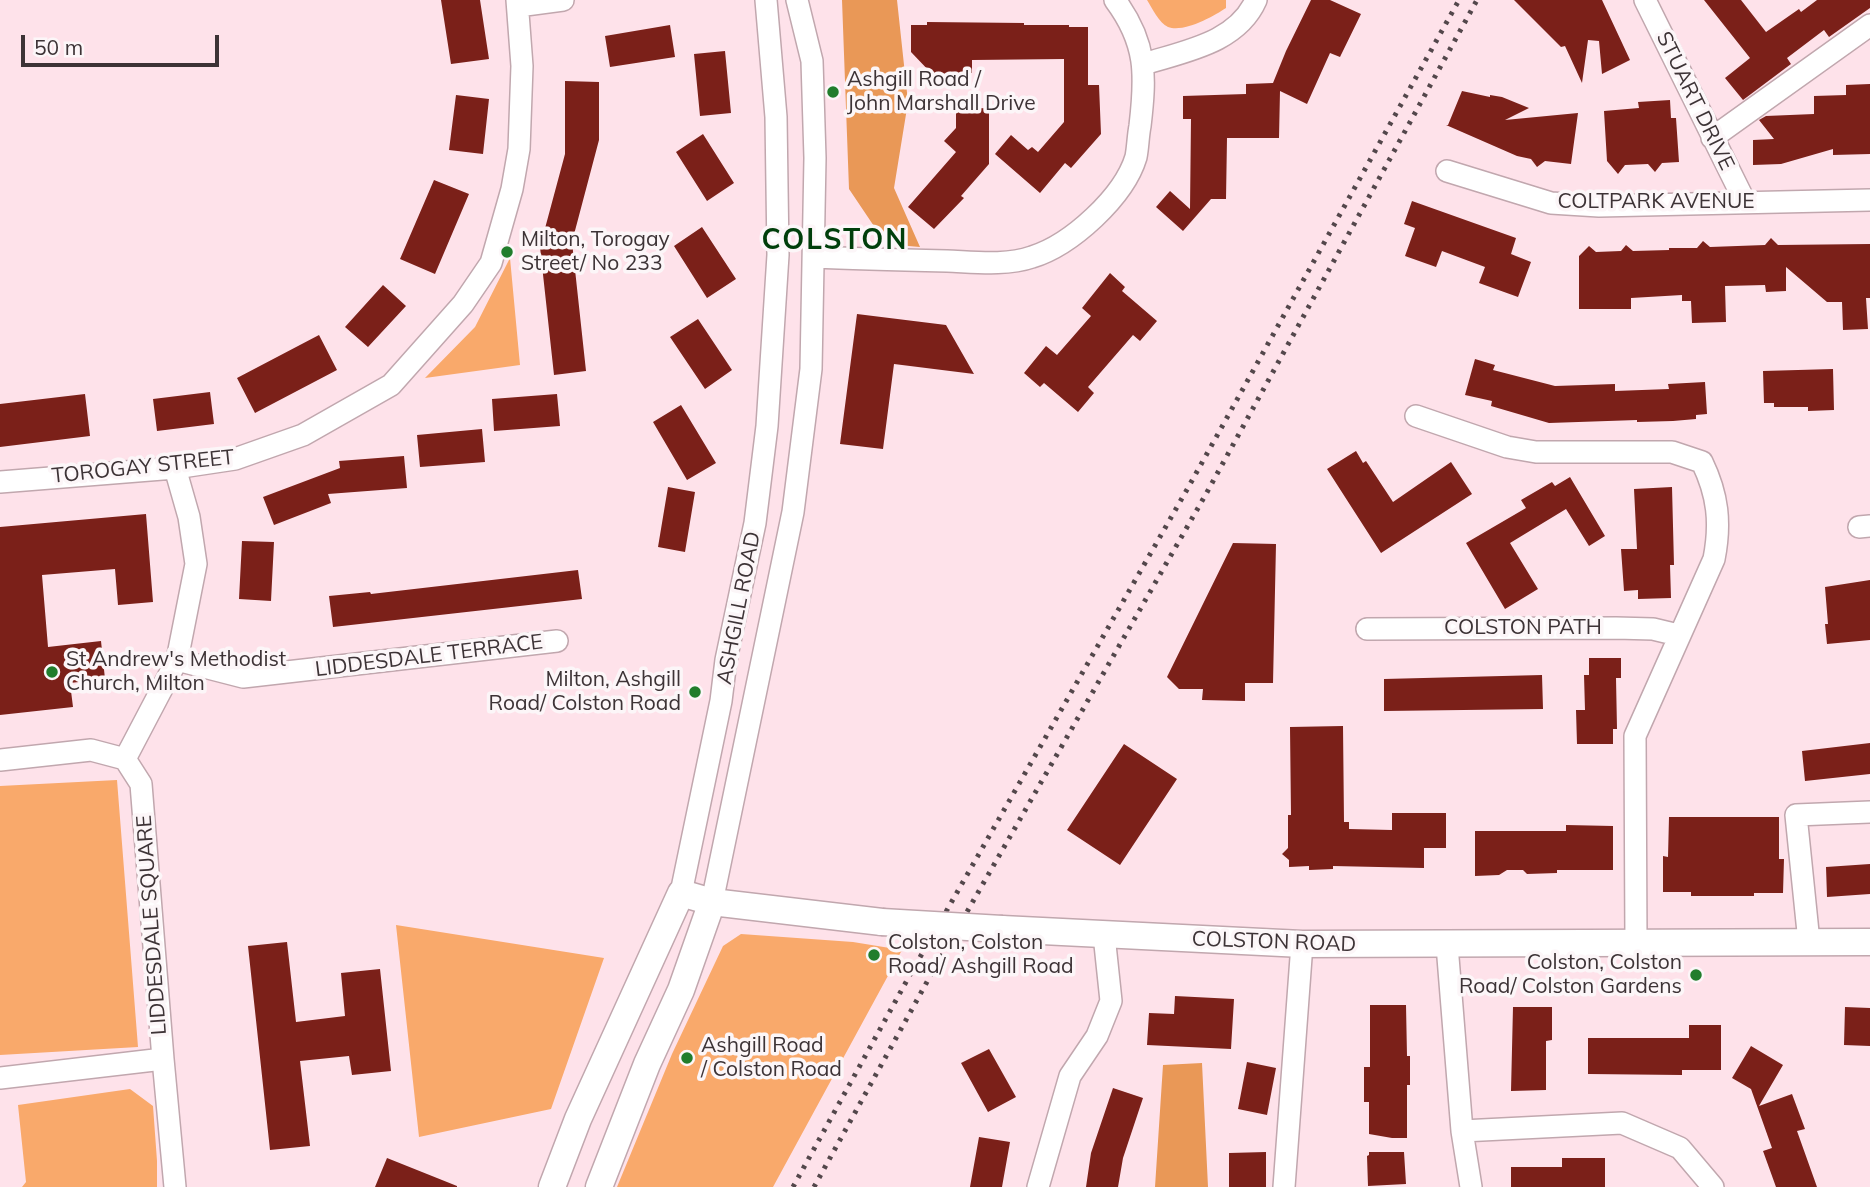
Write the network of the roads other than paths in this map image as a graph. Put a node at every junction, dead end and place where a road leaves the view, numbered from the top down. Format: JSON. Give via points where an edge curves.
{"nodes":[{"id":1,"x":563,"y":0,"type":"edge"},
{"id":2,"x":766,"y":0,"type":"edge"},
{"id":3,"x":797,"y":0,"type":"edge"},
{"id":4,"x":1115,"y":0,"type":"edge"},
{"id":5,"x":1256,"y":0,"type":"edge"},
{"id":6,"x":1644,"y":0,"type":"edge"},
{"id":7,"x":517,"y":3,"type":"edge"},
{"id":8,"x":1870,"y":25,"type":"edge"},
{"id":9,"x":1144,"y":64,"type":"junction"},
{"id":10,"x":1712,"y":138,"type":"junction"},
{"id":11,"x":1447,"y":171,"type":"dead end"},
{"id":12,"x":1870,"y":200,"type":"edge"},
{"id":13,"x":1745,"y":202,"type":"junction"},
{"id":14,"x":814,"y":257,"type":"junction"},
{"id":15,"x":1416,"y":416,"type":"dead end"},
{"id":16,"x":175,"y":468,"type":"junction"},
{"id":17,"x":0,"y":482,"type":"edge"},
{"id":18,"x":1367,"y":629,"type":"dead end"},
{"id":19,"x":1678,"y":635,"type":"junction"},
{"id":20,"x":557,"y":641,"type":"dead end"},
{"id":21,"x":177,"y":660,"type":"junction"},
{"id":22,"x":125,"y":759,"type":"junction"},
{"id":23,"x":0,"y":760,"type":"edge"},
{"id":24,"x":1870,"y":812,"type":"edge"},
{"id":25,"x":681,"y":893,"type":"junction"},
{"id":26,"x":712,"y":902,"type":"junction"},
{"id":27,"x":1104,"y":935,"type":"junction"},
{"id":28,"x":1809,"y":942,"type":"junction"},
{"id":29,"x":1870,"y":942,"type":"edge"},
{"id":30,"x":1303,"y":944,"type":"junction"},
{"id":31,"x":1636,"y":944,"type":"junction"},
{"id":32,"x":1447,"y":946,"type":"junction"},
{"id":33,"x":163,"y":1059,"type":"junction"},
{"id":34,"x":0,"y":1078,"type":"edge"},
{"id":35,"x":1462,"y":1131,"type":"junction"},
{"id":36,"x":175,"y":1187,"type":"edge"},
{"id":37,"x":552,"y":1187,"type":"edge"},
{"id":38,"x":599,"y":1187,"type":"edge"},
{"id":39,"x":1038,"y":1187,"type":"edge"},
{"id":40,"x":1284,"y":1187,"type":"edge"},
{"id":41,"x":1471,"y":1187,"type":"edge"},
{"id":42,"x":1713,"y":1187,"type":"edge"}],
"edges":[{"from":1,"to":7,"type":"street"},
{"from":2,"to":25,"type":"street","name":"ASHGILL ROAD","via":[[776,117],[778,255],[767,426],[755,523]]},
{"from":3,"to":14,"type":"street","name":"ASHGILL ROAD","via":[[812,61]]},
{"from":4,"to":9,"type":"street"},
{"from":5,"to":9,"type":"street","via":[[1233,30],[1209,44]]},
{"from":6,"to":10,"type":"street","name":"STUART DRIVE"},
{"from":7,"to":16,"type":"street","name":"TOROGAY STREET","via":[[522,66],[519,149],[512,189],[491,263],[463,304],[391,385],[303,435],[235,459]]},
{"from":8,"to":10,"type":"street"},
{"from":9,"to":14,"type":"street","via":[[1135,158],[1096,216],[1064,243],[1030,258],[991,262]]},
{"from":10,"to":13,"type":"street","name":"STUART DRIVE"},
{"from":11,"to":13,"type":"street","name":"COLTPARK AVENUE","via":[[1551,203]]},
{"from":12,"to":13,"type":"street","name":"COLTPARK AVENUE"},
{"from":14,"to":26,"type":"street","name":"ASHGILL ROAD","via":[[811,369],[793,513]]},
{"from":15,"to":19,"type":"street","via":[[1507,447],[1536,452],[1672,452],[1702,462],[1713,485],[1719,535],[1714,559]]},
{"from":16,"to":17,"type":"street","name":"TOROGAY STREET"},
{"from":16,"to":21,"type":"street","via":[[196,564]]},
{"from":18,"to":19,"type":"street","name":"COLSTON PATH","via":[[1616,628]]},
{"from":19,"to":31,"type":"street","via":[[1635,736]]},
{"from":20,"to":21,"type":"street","name":"LIDDESDALE TERRACE","via":[[243,677]]},
{"from":21,"to":22,"type":"street"},
{"from":22,"to":23,"type":"street","via":[[92,750]]},
{"from":22,"to":33,"type":"street","name":"LIDDESDALE SQUARE","via":[[141,784]]},
{"from":24,"to":28,"type":"street","via":[[1796,815]]},
{"from":25,"to":26,"type":"street","name":"COLSTON ROAD"},
{"from":25,"to":37,"type":"street","name":"ASHGILL ROAD","via":[[578,1119]]},
{"from":26,"to":27,"type":"street","name":"COLSTON ROAD","bridge":true,"via":[[882,922]]},
{"from":26,"to":38,"type":"street","name":"ASHGILL ROAD","via":[[681,990]]},
{"from":27,"to":30,"type":"street","name":"COLSTON ROAD"},
{"from":27,"to":39,"type":"street","via":[[1111,1000],[1097,1036],[1070,1076]]},
{"from":28,"to":29,"type":"street","name":"COLSTON ROAD"},
{"from":28,"to":31,"type":"street","name":"COLSTON ROAD"},
{"from":30,"to":32,"type":"street","name":"COLSTON ROAD"},
{"from":30,"to":40,"type":"street"},
{"from":31,"to":32,"type":"street","name":"COLSTON ROAD"},
{"from":32,"to":35,"type":"street"},
{"from":33,"to":34,"type":"street","name":"LIDDESDALE SQUARE"},
{"from":33,"to":36,"type":"street"},
{"from":35,"to":41,"type":"street"},
{"from":35,"to":42,"type":"street","via":[[1622,1123],[1680,1147]]}]}
